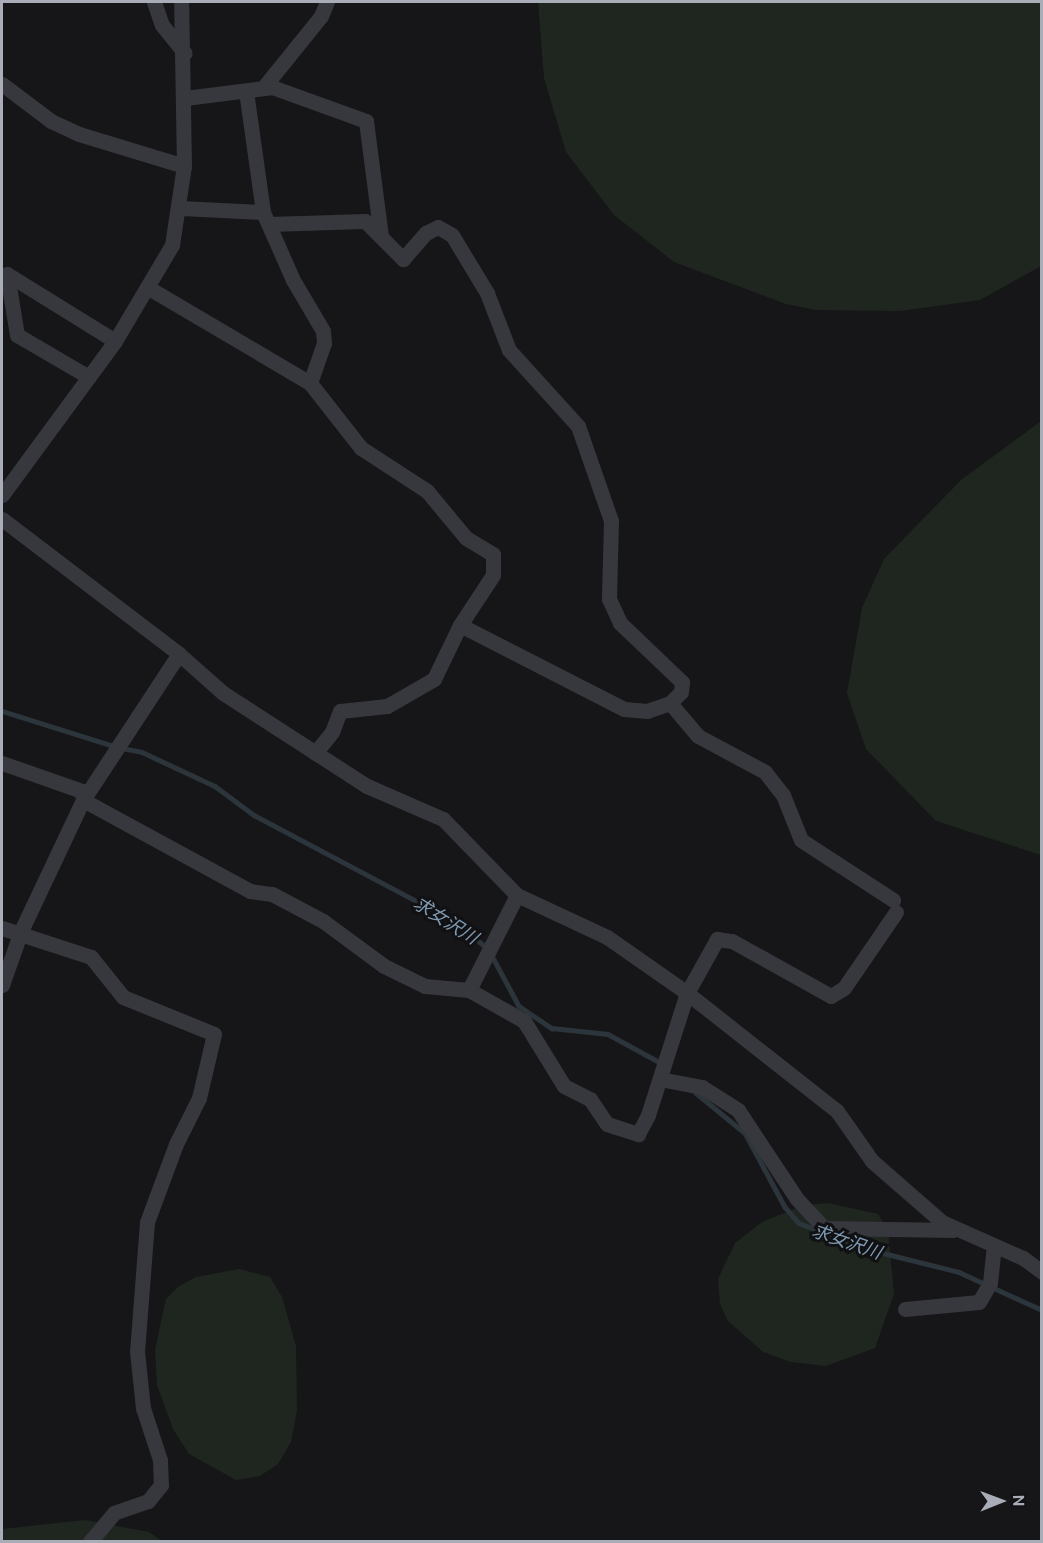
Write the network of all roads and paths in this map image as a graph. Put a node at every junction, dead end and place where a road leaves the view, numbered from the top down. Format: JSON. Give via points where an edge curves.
{"nodes":[{"id":1,"x":154,"y":2,"type":"edge"},
{"id":2,"x":181,"y":2,"type":"edge"},
{"id":3,"x":327,"y":2,"type":"edge"},
{"id":4,"x":185,"y":53,"type":"junction"},
{"id":5,"x":2,"y":84,"type":"edge"},
{"id":6,"x":263,"y":88,"type":"junction"},
{"id":7,"x":246,"y":91,"type":"junction"},
{"id":8,"x":185,"y":98,"type":"junction"},
{"id":9,"x":184,"y":166,"type":"junction"},
{"id":10,"x":180,"y":208,"type":"junction"},
{"id":11,"x":266,"y":218,"type":"junction"},
{"id":12,"x":381,"y":237,"type":"junction"},
{"id":13,"x":147,"y":286,"type":"junction"},
{"id":14,"x":115,"y":341,"type":"junction"},
{"id":15,"x":89,"y":377,"type":"junction"},
{"id":16,"x":310,"y":383,"type":"junction"},
{"id":17,"x":2,"y":495,"type":"edge"},
{"id":18,"x":2,"y":519,"type":"edge"},
{"id":19,"x":460,"y":625,"type":"junction"},
{"id":20,"x":179,"y":654,"type":"junction"},
{"id":21,"x":670,"y":703,"type":"junction"},
{"id":22,"x":315,"y":753,"type":"junction"},
{"id":23,"x":2,"y":763,"type":"edge"},
{"id":24,"x":83,"y":800,"type":"junction"},
{"id":25,"x":517,"y":895,"type":"junction"},
{"id":26,"x":2,"y":927,"type":"edge"},
{"id":27,"x":21,"y":931,"type":"junction"},
{"id":28,"x":2,"y":985,"type":"edge"},
{"id":29,"x":469,"y":990,"type":"junction"},
{"id":30,"x":687,"y":993,"type":"junction"},
{"id":31,"x":660,"y":1079,"type":"junction"},
{"id":32,"x":953,"y":1230,"type":"junction"},
{"id":33,"x":994,"y":1246,"type":"junction"},
{"id":34,"x":1041,"y":1272,"type":"edge"},
{"id":35,"x":905,"y":1309,"type":"dead end"},
{"id":36,"x":90,"y":1542,"type":"edge"}],
"edges":[{"from":1,"to":4,"type":"street","via":[[162,25]]},
{"from":2,"to":4,"type":"street"},
{"from":3,"to":6,"type":"street","via":[[321,16]]},
{"from":4,"to":8,"type":"street"},
{"from":5,"to":9,"type":"street","via":[[51,122]]},
{"from":6,"to":7,"type":"street"},
{"from":6,"to":12,"type":"street","via":[[272,87],[366,121]]},
{"from":7,"to":8,"type":"street"},
{"from":7,"to":11,"type":"street"},
{"from":8,"to":9,"type":"street"},
{"from":9,"to":10,"type":"street"},
{"from":10,"to":11,"type":"street"},
{"from":10,"to":13,"type":"street","via":[[172,245]]},
{"from":11,"to":12,"type":"street","via":[[365,221]]},
{"from":11,"to":16,"type":"street","via":[[292,280],[323,331],[324,343]]},
{"from":12,"to":21,"type":"street","via":[[403,259],[426,232],[438,227],[452,235],[487,293],[509,350],[578,426],[611,521],[609,599],[620,623],[682,682],[681,692]]},
{"from":13,"to":14,"type":"street"},
{"from":13,"to":16,"type":"street"},
{"from":14,"to":15,"type":"street"},
{"from":14,"to":15,"type":"street","via":[[7,274],[17,335]]},
{"from":15,"to":17,"type":"street"},
{"from":16,"to":19,"type":"street","via":[[361,448],[427,491],[466,538],[493,554],[493,575]]},
{"from":18,"to":20,"type":"street"},
{"from":19,"to":21,"type":"street","via":[[624,709],[647,711]]},
{"from":19,"to":22,"type":"street","via":[[434,679],[387,706],[340,711],[332,732]]},
{"from":20,"to":22,"type":"street","via":[[223,693]]},
{"from":20,"to":24,"type":"street"},
{"from":21,"to":30,"type":"street","via":[[698,736],[765,772],[783,795],[801,840],[895,906],[844,988],[831,996],[732,941],[717,939]]},
{"from":22,"to":25,"type":"street","via":[[367,786],[443,819]]},
{"from":23,"to":24,"type":"street","via":[[82,791]]},
{"from":24,"to":27,"type":"street"},
{"from":24,"to":29,"type":"street","via":[[250,891],[273,894],[323,921],[425,986]]},
{"from":25,"to":29,"type":"street"},
{"from":25,"to":30,"type":"street","via":[[606,937]]},
{"from":26,"to":27,"type":"street"},
{"from":27,"to":28,"type":"street"},
{"from":27,"to":36,"type":"street","via":[[91,957],[123,997],[214,1034],[199,1098],[176,1144],[147,1222],[137,1351],[142,1408],[160,1460],[161,1485],[148,1501],[114,1513]]},
{"from":29,"to":31,"type":"street","via":[[524,1021],[564,1086],[590,1099],[607,1124],[621,1132],[638,1134]]},
{"from":30,"to":31,"type":"street"},
{"from":30,"to":32,"type":"street","via":[[837,1110],[872,1161]]},
{"from":31,"to":32,"type":"street","via":[[702,1087],[738,1110],[797,1199],[824,1228]]},
{"from":32,"to":33,"type":"street"},
{"from":33,"to":34,"type":"street"},
{"from":33,"to":35,"type":"street","via":[[990,1283],[979,1302]]}]}
